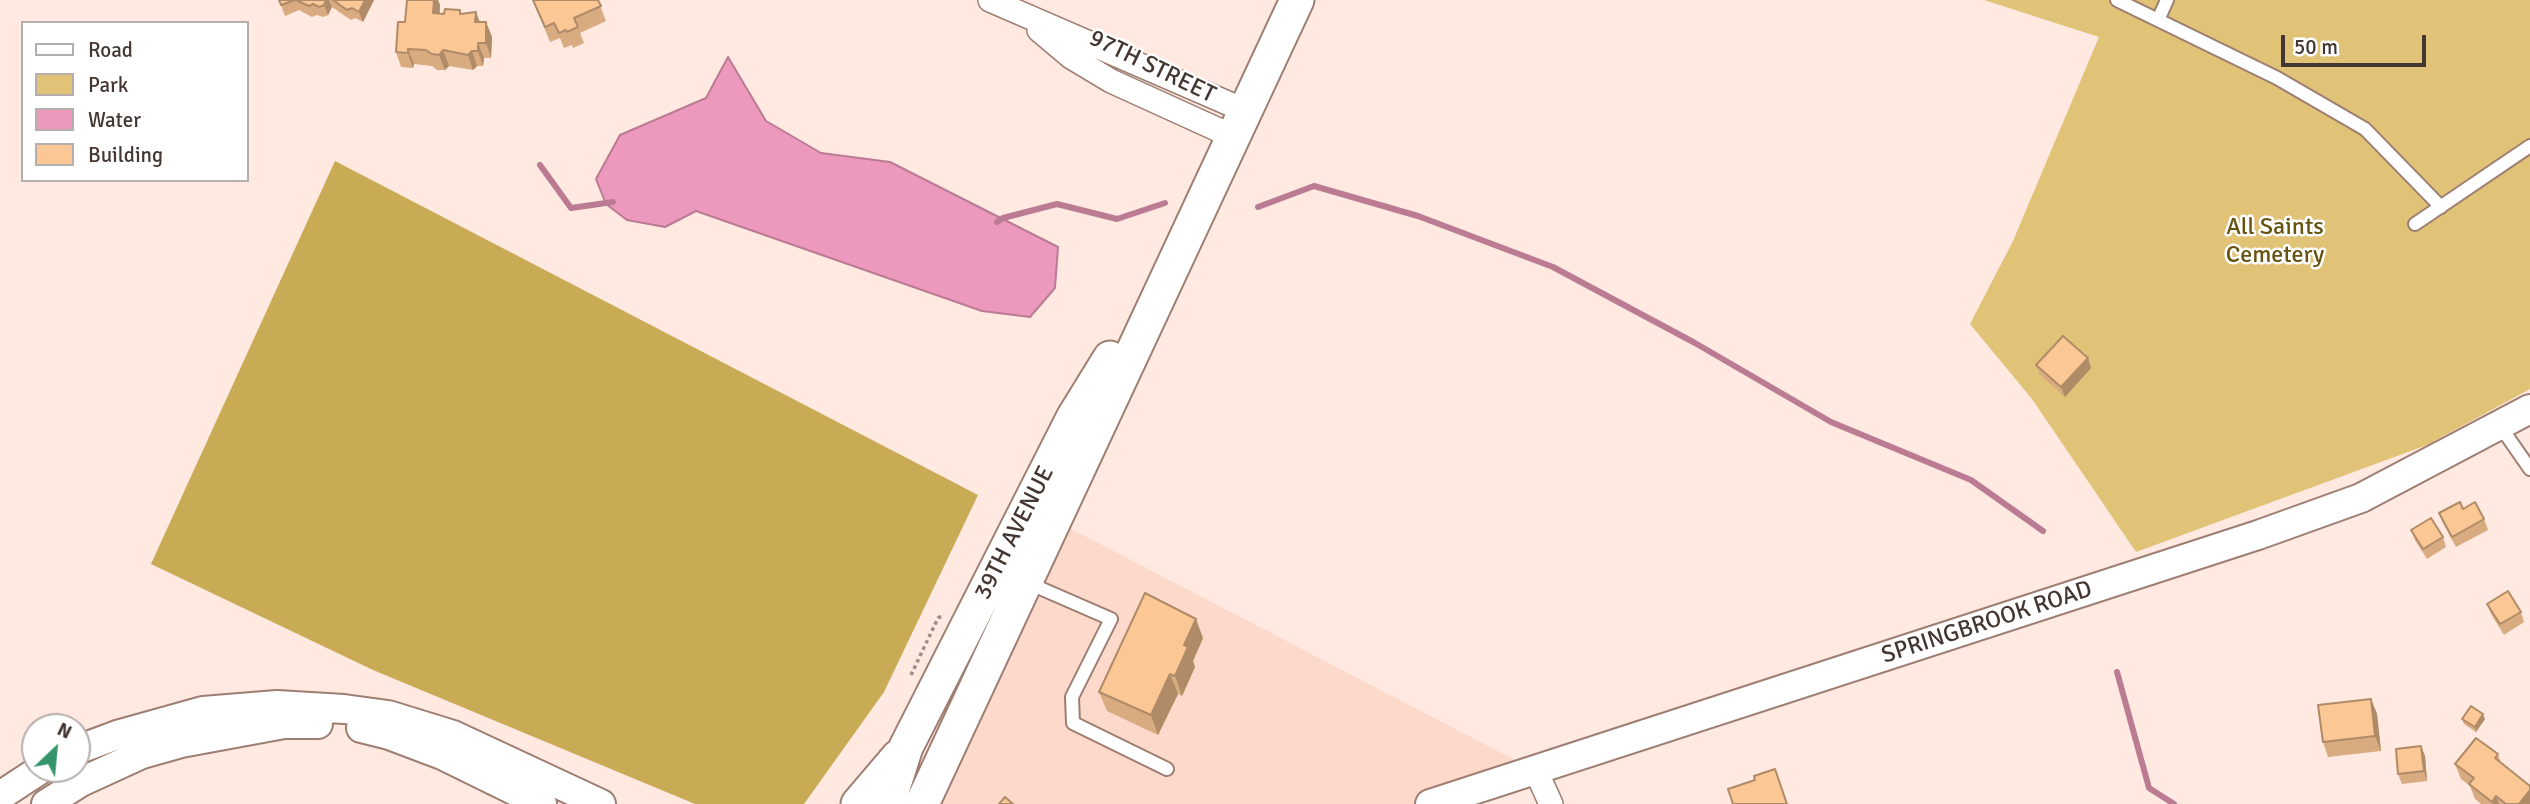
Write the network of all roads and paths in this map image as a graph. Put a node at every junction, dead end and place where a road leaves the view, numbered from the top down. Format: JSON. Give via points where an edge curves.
{"nodes":[{"id":1,"x":990,"y":0,"type":"edge"},
{"id":2,"x":1297,"y":0,"type":"edge"},
{"id":3,"x":2117,"y":0,"type":"edge"},
{"id":4,"x":2167,"y":0,"type":"edge"},
{"id":5,"x":2158,"y":20,"type":"junction"},
{"id":6,"x":1240,"y":124,"type":"junction"},
{"id":7,"x":2530,"y":146,"type":"edge"},
{"id":8,"x":2441,"y":207,"type":"junction"},
{"id":9,"x":2415,"y":224,"type":"dead end"},
{"id":10,"x":1168,"y":277,"type":"junction"},
{"id":11,"x":2530,"y":409,"type":"edge"},
{"id":12,"x":2500,"y":426,"type":"junction"},
{"id":13,"x":2530,"y":470,"type":"edge"},
{"id":14,"x":1025,"y":581,"type":"junction"},
{"id":15,"x":91,"y":745,"type":"edge"},
{"id":16,"x":906,"y":747,"type":"junction"},
{"id":17,"x":1167,"y":769,"type":"dead end"},
{"id":18,"x":1536,"y":771,"type":"junction"},
{"id":19,"x":21,"y":782,"type":"edge"},
{"id":20,"x":0,"y":796,"type":"edge"},
{"id":21,"x":46,"y":804,"type":"edge"},
{"id":22,"x":542,"y":804,"type":"edge"},
{"id":23,"x":601,"y":804,"type":"edge"},
{"id":24,"x":858,"y":804,"type":"edge"},
{"id":25,"x":888,"y":804,"type":"edge"},
{"id":26,"x":922,"y":804,"type":"edge"},
{"id":27,"x":1430,"y":804,"type":"edge"},
{"id":28,"x":1551,"y":804,"type":"edge"}],
"edges":[{"from":1,"to":6,"type":"street","name":"97TH STREET"},
{"from":2,"to":6,"type":"main road","name":"39TH AVENUE"},
{"from":3,"to":5,"type":"lane"},
{"from":4,"to":5,"type":"lane"},
{"from":5,"to":8,"type":"lane","via":[[2277,78],[2365,130]]},
{"from":6,"to":10,"type":"main road","name":"39TH AVENUE"},
{"from":7,"to":8,"type":"lane"},
{"from":8,"to":9,"type":"lane"},
{"from":10,"to":14,"type":"main road","name":"39TH AVENUE"},
{"from":10,"to":16,"type":"main road","name":"39TH AVENUE","via":[[1142,306],[1073,418]]},
{"from":11,"to":12,"type":"street","name":"SPRINGBROOK ROAD"},
{"from":12,"to":13,"type":"lane"},
{"from":12,"to":18,"type":"street","name":"SPRINGBROOK ROAD","via":[[2361,498],[2271,531]]},
{"from":14,"to":17,"type":"lane","via":[[1111,619],[1072,697],[1073,723]]},
{"from":14,"to":26,"type":"main road","name":"39TH AVENUE"},
{"from":15,"to":23,"type":"street","via":[[203,711],[277,705],[344,709],[388,715],[453,735]]},
{"from":16,"to":24,"type":"main road"},
{"from":16,"to":25,"type":"main road","name":"39TH AVENUE"},
{"from":18,"to":27,"type":"street","name":"SPRINGBROOK ROAD"},
{"from":18,"to":28,"type":"street"},
{"from":19,"to":20,"type":"street"},
{"from":21,"to":22,"type":"street","via":[[142,754],[284,724],[325,724],[389,735],[442,755]]}]}
